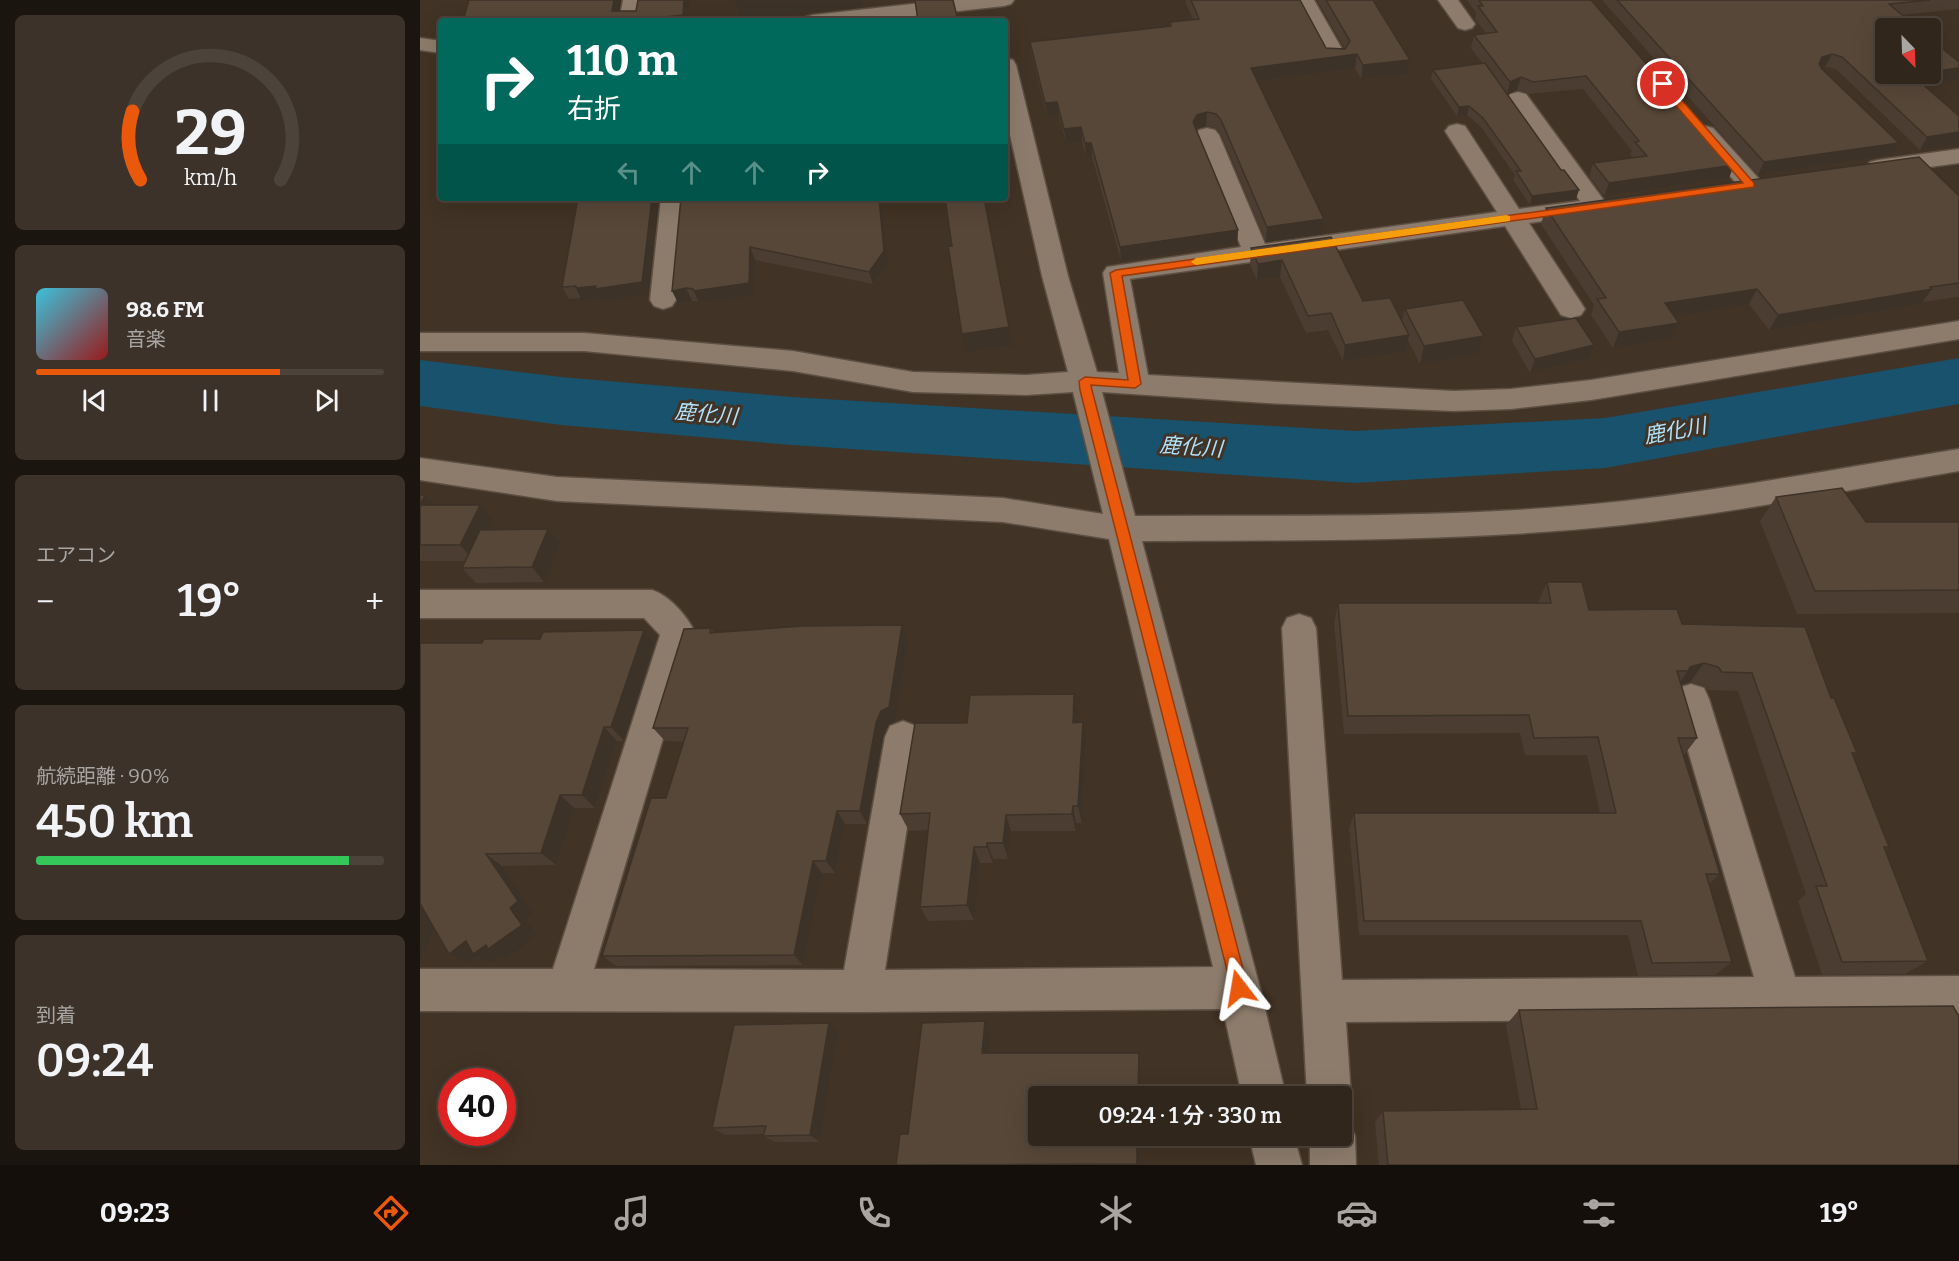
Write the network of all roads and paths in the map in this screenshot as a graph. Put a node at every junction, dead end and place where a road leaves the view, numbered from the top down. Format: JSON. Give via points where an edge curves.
{"nodes":[{"id":1,"x":633,"y":0,"type":"edge"},
{"id":2,"x":1304,"y":0,"type":"edge"},
{"id":3,"x":1448,"y":0,"type":"edge"},
{"id":4,"x":995,"y":6,"type":"edge"},
{"id":5,"x":630,"y":18,"type":"edge"},
{"id":6,"x":849,"y":18,"type":"edge"},
{"id":7,"x":1466,"y":24,"type":"dead end"},
{"id":8,"x":420,"y":44,"type":"edge"},
{"id":9,"x":438,"y":47,"type":"edge"},
{"id":10,"x":1335,"y":56,"type":"edge"},
{"id":11,"x":1008,"y":78,"type":"edge"},
{"id":12,"x":1518,"y":99,"type":"dead end"},
{"id":13,"x":1689,"y":114,"type":"edge"},
{"id":14,"x":1457,"y":131,"type":"dead end"},
{"id":15,"x":1207,"y":135,"type":"dead end"},
{"id":16,"x":1959,"y":156,"type":"edge"},
{"id":17,"x":1856,"y":170,"type":"edge"},
{"id":18,"x":1717,"y":189,"type":"edge"},
{"id":19,"x":673,"y":201,"type":"edge"},
{"id":20,"x":1514,"y":218,"type":"junction"},
{"id":21,"x":1256,"y":254,"type":"junction"},
{"id":22,"x":663,"y":300,"type":"dead end"},
{"id":23,"x":1571,"y":309,"type":"dead end"},
{"id":24,"x":1959,"y":330,"type":"edge"},
{"id":25,"x":420,"y":342,"type":"edge"},
{"id":26,"x":1135,"y":384,"type":"junction"},
{"id":27,"x":1085,"y":385,"type":"junction"},
{"id":28,"x":1959,"y":460,"type":"edge"},
{"id":29,"x":420,"y":469,"type":"edge"},
{"id":30,"x":1121,"y":530,"type":"junction"},
{"id":31,"x":420,"y":604,"type":"edge"},
{"id":32,"x":1299,"y":628,"type":"dead end"},
{"id":33,"x":1691,"y":699,"type":"dead end"},
{"id":34,"x":903,"y":737,"type":"dead end"},
{"id":35,"x":1239,"y":988,"type":"junction"},
{"id":36,"x":420,"y":990,"type":"edge"},
{"id":37,"x":567,"y":990,"type":"junction"},
{"id":38,"x":861,"y":991,"type":"junction"},
{"id":39,"x":1959,"y":997,"type":"edge"},
{"id":40,"x":1781,"y":998,"type":"junction"},
{"id":41,"x":1324,"y":1001,"type":"junction"},
{"id":42,"x":1262,"y":1086,"type":"edge"},
{"id":43,"x":1328,"y":1086,"type":"edge"},
{"id":44,"x":1274,"y":1146,"type":"edge"},
{"id":45,"x":1332,"y":1146,"type":"edge"},
{"id":46,"x":1279,"y":1165,"type":"edge"},
{"id":47,"x":1333,"y":1165,"type":"edge"}],
"edges":[{"from":1,"to":5,"type":"street"},
{"from":2,"to":10,"type":"street"},
{"from":3,"to":7,"type":"street"},
{"from":4,"to":6,"type":"street"},
{"from":8,"to":9,"type":"street"},
{"from":11,"to":27,"type":"street"},
{"from":12,"to":20,"type":"street","via":[[1607,205]]},
{"from":13,"to":18,"type":"street","via":[[1762,183]]},
{"from":14,"to":20,"type":"street"},
{"from":15,"to":21,"type":"street"},
{"from":16,"to":17,"type":"street","via":[[1907,154]]},
{"from":19,"to":22,"type":"street"},
{"from":20,"to":21,"type":"street"},
{"from":20,"to":23,"type":"street"},
{"from":21,"to":26,"type":"street","via":[[1116,273]]},
{"from":24,"to":26,"type":"street","via":[[1591,390],[1511,399],[1454,401]]},
{"from":25,"to":27,"type":"street","via":[[584,342],[793,361],[913,382]]},
{"from":26,"to":27,"type":"street"},
{"from":27,"to":30,"type":"street"},
{"from":28,"to":30,"type":"street","via":[[1698,503],[1532,521],[1445,526]]},
{"from":29,"to":30,"type":"street","via":[[588,492],[1003,510]]},
{"from":30,"to":35,"type":"street"},
{"from":31,"to":37,"type":"street","via":[[652,604],[678,632]]},
{"from":32,"to":41,"type":"street"},
{"from":33,"to":40,"type":"street"},
{"from":34,"to":38,"type":"street"},
{"from":35,"to":38,"type":"street"},
{"from":35,"to":42,"type":"street"},
{"from":36,"to":37,"type":"street"},
{"from":37,"to":38,"type":"street"},
{"from":39,"to":40,"type":"street"},
{"from":40,"to":41,"type":"street"},
{"from":41,"to":43,"type":"street"},
{"from":44,"to":46,"type":"street"},
{"from":45,"to":47,"type":"street"}]}
